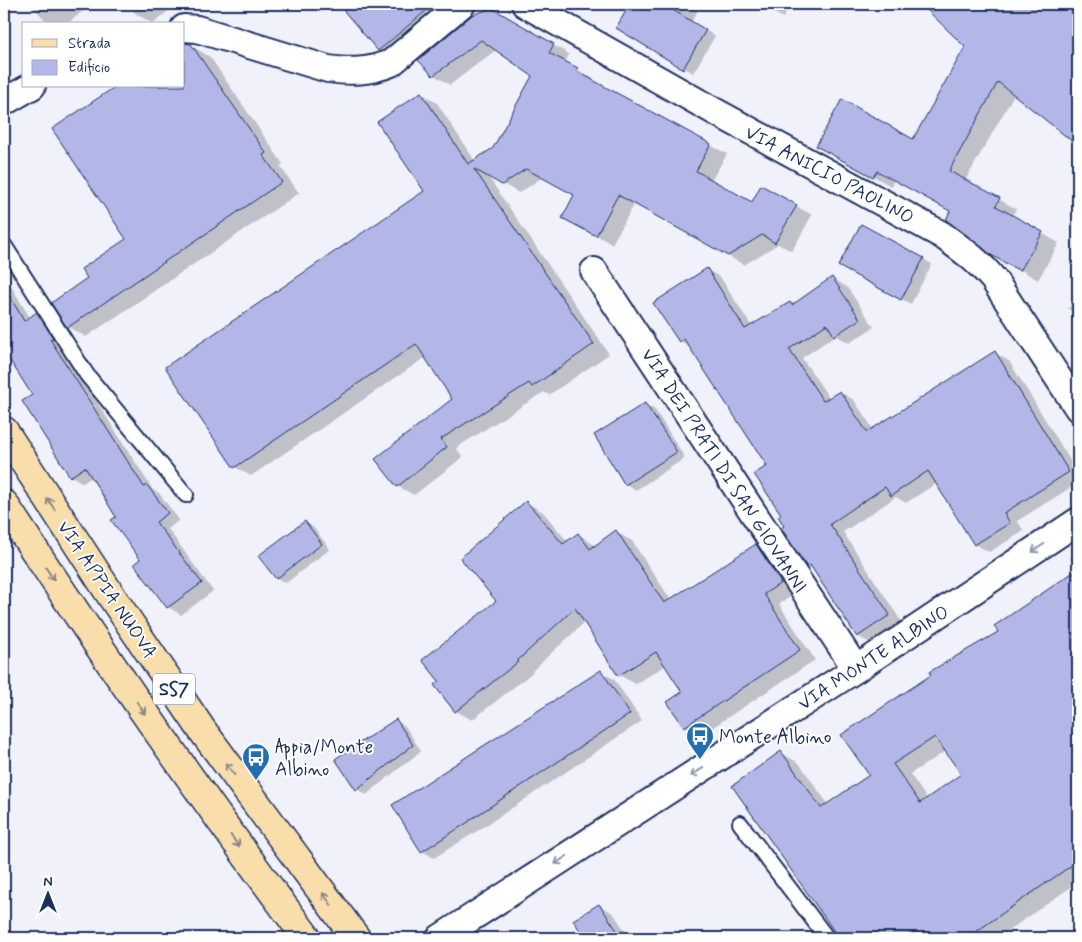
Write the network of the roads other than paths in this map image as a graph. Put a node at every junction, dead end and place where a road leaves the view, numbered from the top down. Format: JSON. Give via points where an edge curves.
{"nodes":[{"id":1,"x":462,"y":4,"type":"edge"},
{"id":2,"x":525,"y":4,"type":"edge"},
{"id":3,"x":185,"y":28,"type":"edge"},
{"id":4,"x":28,"y":88,"type":"edge"},
{"id":5,"x":4,"y":102,"type":"edge"},
{"id":6,"x":4,"y":245,"type":"edge"},
{"id":7,"x":594,"y":271,"type":"dead end"},
{"id":8,"x":1078,"y":408,"type":"edge"},
{"id":9,"x":4,"y":431,"type":"edge"},
{"id":10,"x":186,"y":495,"type":"dead end"},
{"id":11,"x":4,"y":504,"type":"edge"},
{"id":12,"x":1078,"y":521,"type":"edge"},
{"id":13,"x":856,"y":669,"type":"junction"},
{"id":14,"x":740,"y":823,"type":"dead end"},
{"id":15,"x":307,"y":938,"type":"edge"},
{"id":16,"x":356,"y":938,"type":"edge"},
{"id":17,"x":440,"y":938,"type":"edge"},
{"id":18,"x":828,"y":938,"type":"edge"}],
"edges":[{"from":1,"to":3,"type":"street","via":[[391,63],[363,71],[328,69]]},
{"from":2,"to":8,"type":"street","name":"VIA ANICIO PAOLINO","via":[[714,112],[942,235],[971,255],[994,280]]},
{"from":4,"to":5,"type":"street"},
{"from":6,"to":10,"type":"lane","via":[[87,375]]},
{"from":7,"to":13,"type":"street","name":"VIA DEI PRATI DI SAN GIOVANNI"},
{"from":16,"to":9,"type":"main road","name":"VIA APPIA NUOVA","number":"SS7","one_way":true,"via":[[202,730]]},
{"from":11,"to":15,"type":"main road","name":"VIA APPIA NUOVA","number":"SS7","one_way":true,"via":[[165,744]]},
{"from":12,"to":13,"type":"street","name":"VIA MONTE ALBINO","one_way":true},
{"from":13,"to":17,"type":"street","name":"VIA MONTE ALBINO","one_way":true},
{"from":14,"to":18,"type":"lane"}]}
